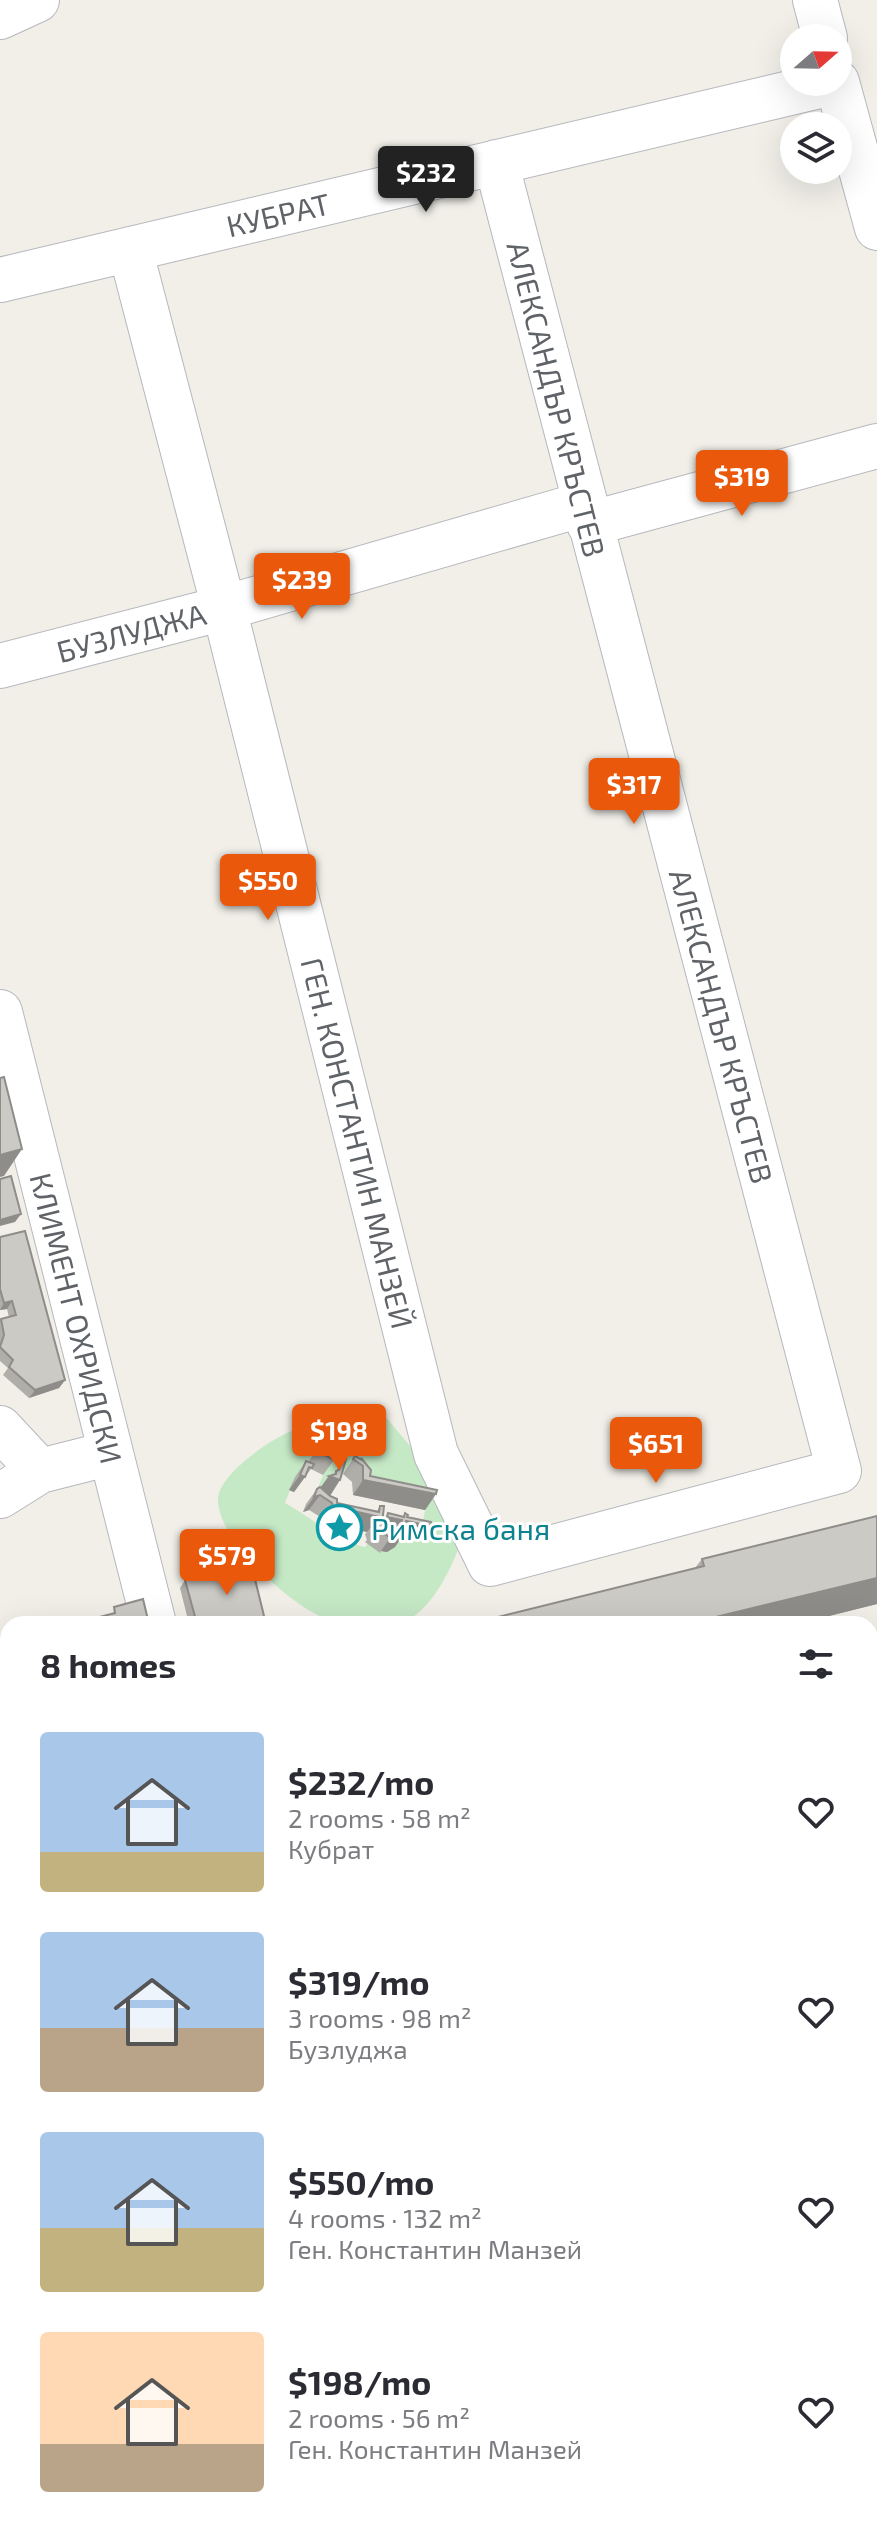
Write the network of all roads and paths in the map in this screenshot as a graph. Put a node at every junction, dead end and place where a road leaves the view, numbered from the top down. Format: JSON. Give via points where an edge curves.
{"nodes":[{"id":1,"x":37,"y":0,"type":"edge"},
{"id":2,"x":815,"y":0,"type":"edge"},
{"id":3,"x":0,"y":17,"type":"edge"},
{"id":4,"x":821,"y":24,"type":"edge"},
{"id":5,"x":780,"y":95,"type":"edge"},
{"id":6,"x":840,"y":96,"type":"edge"},
{"id":7,"x":496,"y":162,"type":"junction"},
{"id":8,"x":877,"y":228,"type":"edge"},
{"id":9,"x":130,"y":249,"type":"junction"},
{"id":10,"x":0,"y":280,"type":"edge"},
{"id":11,"x":877,"y":446,"type":"edge"},
{"id":12,"x":587,"y":514,"type":"junction"},
{"id":13,"x":224,"y":608,"type":"junction"},
{"id":14,"x":0,"y":666,"type":"edge"},
{"id":15,"x":0,"y":1012,"type":"edge"},
{"id":16,"x":0,"y":1428,"type":"edge"},
{"id":17,"x":111,"y":1453,"type":"junction"},
{"id":18,"x":40,"y":1471,"type":"junction"},
{"id":19,"x":0,"y":1496,"type":"edge"},
{"id":20,"x":490,"y":1564,"type":"joint"},
{"id":21,"x":152,"y":1616,"type":"edge"}],
"edges":[{"from":1,"to":3,"type":"street"},
{"from":2,"to":4,"type":"street"},
{"from":5,"to":7,"type":"street","name":"КУБРАТ"},
{"from":6,"to":8,"type":"street"},
{"from":7,"to":9,"type":"street","name":"КУБРАТ"},
{"from":7,"to":12,"type":"street","name":"АЛЕКСАНДЪР КРЪСТЕВ"},
{"from":9,"to":10,"type":"street","name":"КУБРАТ"},
{"from":9,"to":13,"type":"street","name":"ГЕН. КОНСТАНТИН МАНЗЕЙ"},
{"from":11,"to":12,"type":"street","name":"БУЗЛУДЖА"},
{"from":12,"to":13,"type":"street","name":"БУЗЛУДЖА"},
{"from":12,"to":20,"type":"street","name":"АЛЕКСАНДЪР КРЪСТЕВ","via":[[839,1471]]},
{"from":13,"to":14,"type":"street","name":"БУЗЛУДЖА"},
{"from":13,"to":20,"type":"street","name":"ГЕН. КОНСТАНТИН МАНЗЕЙ","via":[[436,1454]]},
{"from":15,"to":17,"type":"street","name":"КЛИМЕНТ ОХРИДСКИ"},
{"from":16,"to":18,"type":"street"},
{"from":17,"to":18,"type":"street"},
{"from":17,"to":21,"type":"street","name":"КЛИМЕНТ ОХРИДСКИ"},
{"from":18,"to":19,"type":"street"}]}
